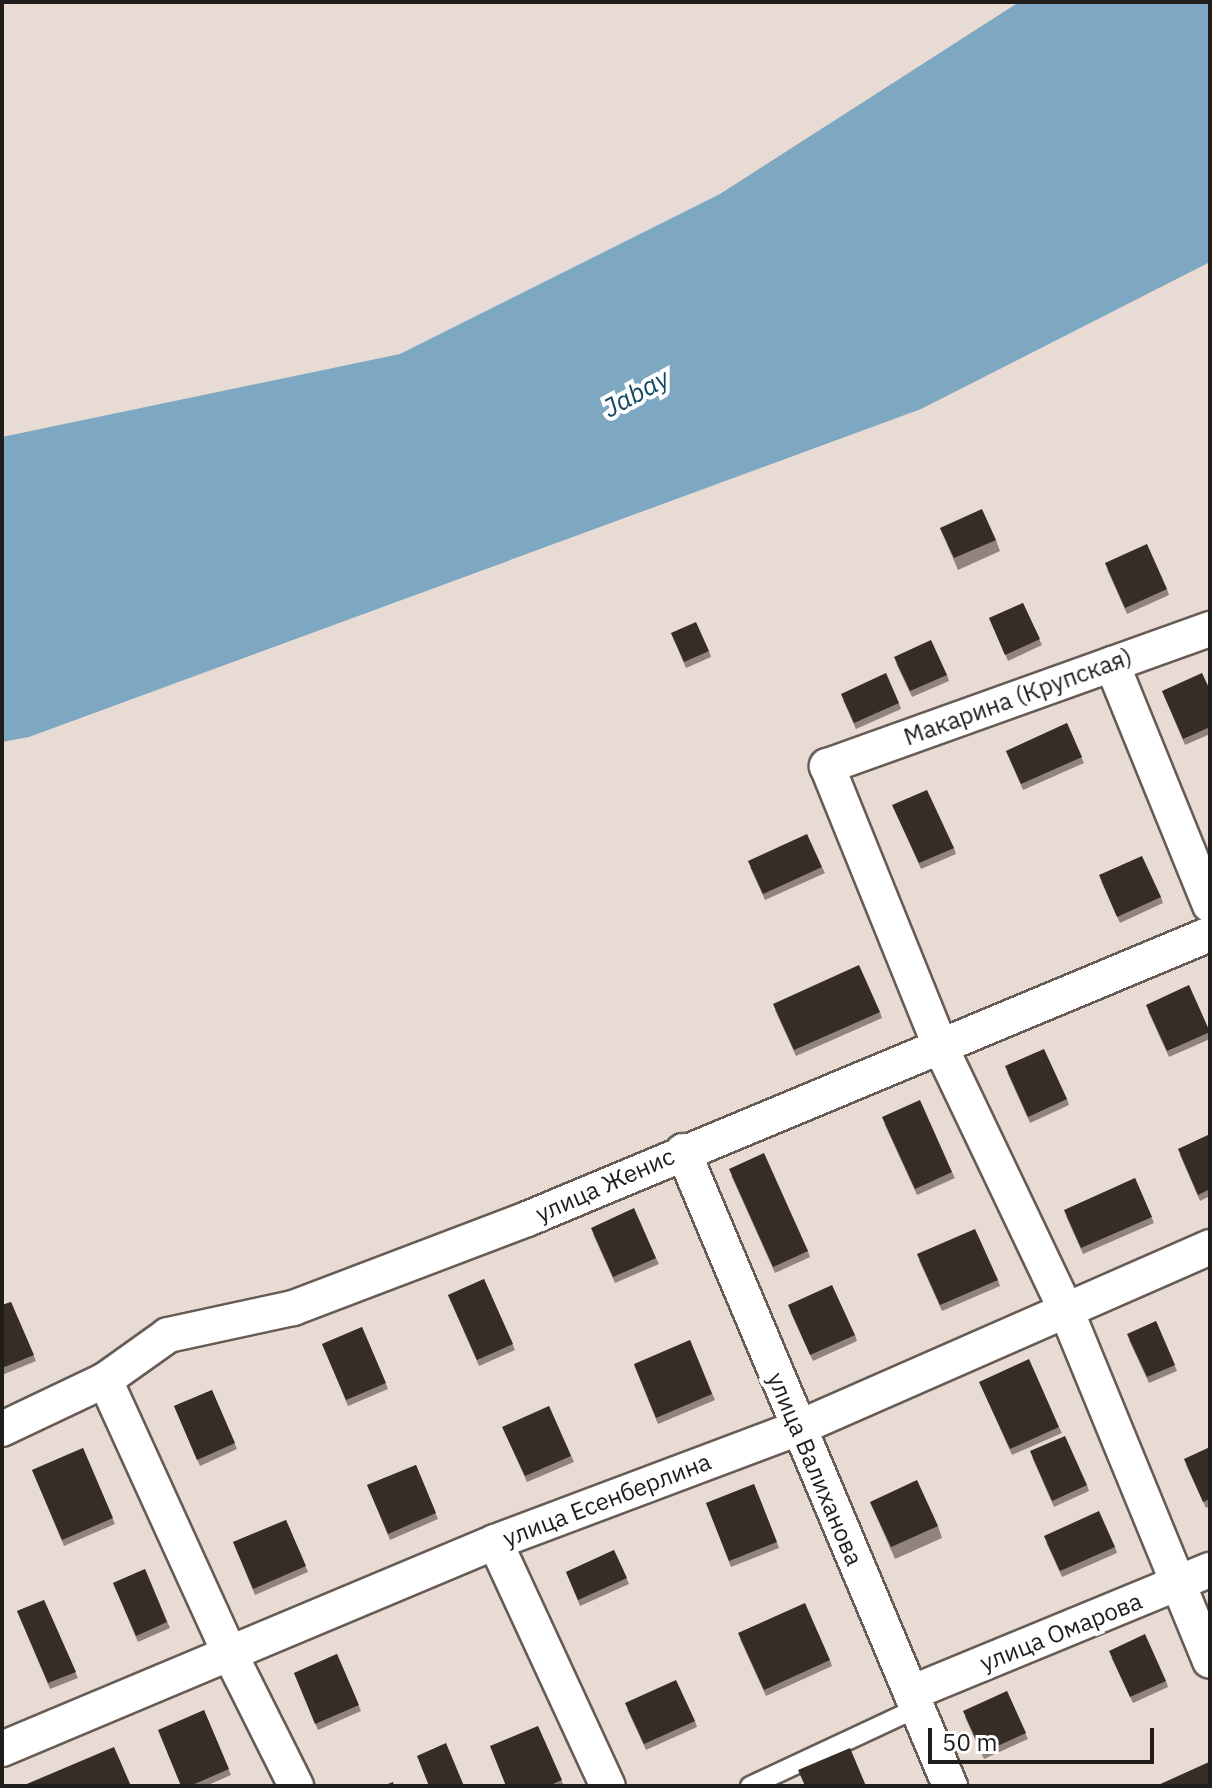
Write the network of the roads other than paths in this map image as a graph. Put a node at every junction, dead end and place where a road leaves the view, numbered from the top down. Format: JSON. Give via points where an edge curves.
{"nodes":[{"id":1,"x":1210,"y":629,"type":"edge"},
{"id":2,"x":1112,"y":664,"type":"junction"},
{"id":3,"x":1210,"y":905,"type":"edge"},
{"id":4,"x":1210,"y":934,"type":"edge"},
{"id":5,"x":941,"y":1048,"type":"junction"},
{"id":6,"x":683,"y":1151,"type":"junction"},
{"id":7,"x":1210,"y":1247,"type":"edge"},
{"id":8,"x":1066,"y":1310,"type":"junction"},
{"id":9,"x":105,"y":1380,"type":"junction"},
{"id":10,"x":798,"y":1428,"type":"junction"},
{"id":11,"x":2,"y":1429,"type":"edge"},
{"id":12,"x":495,"y":1542,"type":"junction"},
{"id":13,"x":1210,"y":1570,"type":"edge"},
{"id":14,"x":1178,"y":1585,"type":"junction"},
{"id":15,"x":229,"y":1652,"type":"junction"},
{"id":16,"x":1210,"y":1661,"type":"edge"},
{"id":17,"x":914,"y":1700,"type":"junction"},
{"id":18,"x":2,"y":1749,"type":"edge"},
{"id":19,"x":296,"y":1786,"type":"edge"},
{"id":20,"x":608,"y":1786,"type":"edge"},
{"id":21,"x":750,"y":1786,"type":"edge"},
{"id":22,"x":950,"y":1786,"type":"edge"}],
"edges":[{"from":1,"to":2,"type":"street","name":"Макарина (Крупская)"},
{"from":2,"to":3,"type":"street"},
{"from":2,"to":5,"type":"street","name":"Макарина (Крупская)","via":[[827,766]]},
{"from":4,"to":5,"type":"street","name":"улица Женис"},
{"from":5,"to":6,"type":"street","name":"улица Женис"},
{"from":5,"to":8,"type":"street"},
{"from":6,"to":9,"type":"street","name":"улица Женис","via":[[527,1219],[293,1308],[168,1335]]},
{"from":6,"to":10,"type":"street","name":"улица Валиханова"},
{"from":7,"to":8,"type":"street","name":"улица Есенберлина"},
{"from":8,"to":10,"type":"street","name":"улица Есенберлина"},
{"from":8,"to":14,"type":"street"},
{"from":9,"to":11,"type":"street","name":"улица Женис"},
{"from":9,"to":15,"type":"street"},
{"from":10,"to":12,"type":"street","name":"улица Есенберлина"},
{"from":10,"to":17,"type":"street","name":"улица Валиханова"},
{"from":12,"to":15,"type":"street","name":"улица Есенберлина"},
{"from":12,"to":20,"type":"street"},
{"from":13,"to":14,"type":"street","name":"улица Омарова"},
{"from":14,"to":16,"type":"street"},
{"from":14,"to":17,"type":"street","name":"улица Омарова"},
{"from":15,"to":18,"type":"street","name":"улица Есенберлина"},
{"from":15,"to":19,"type":"street"},
{"from":17,"to":21,"type":"lane"},
{"from":17,"to":22,"type":"street","name":"улица Валиханова"}]}
